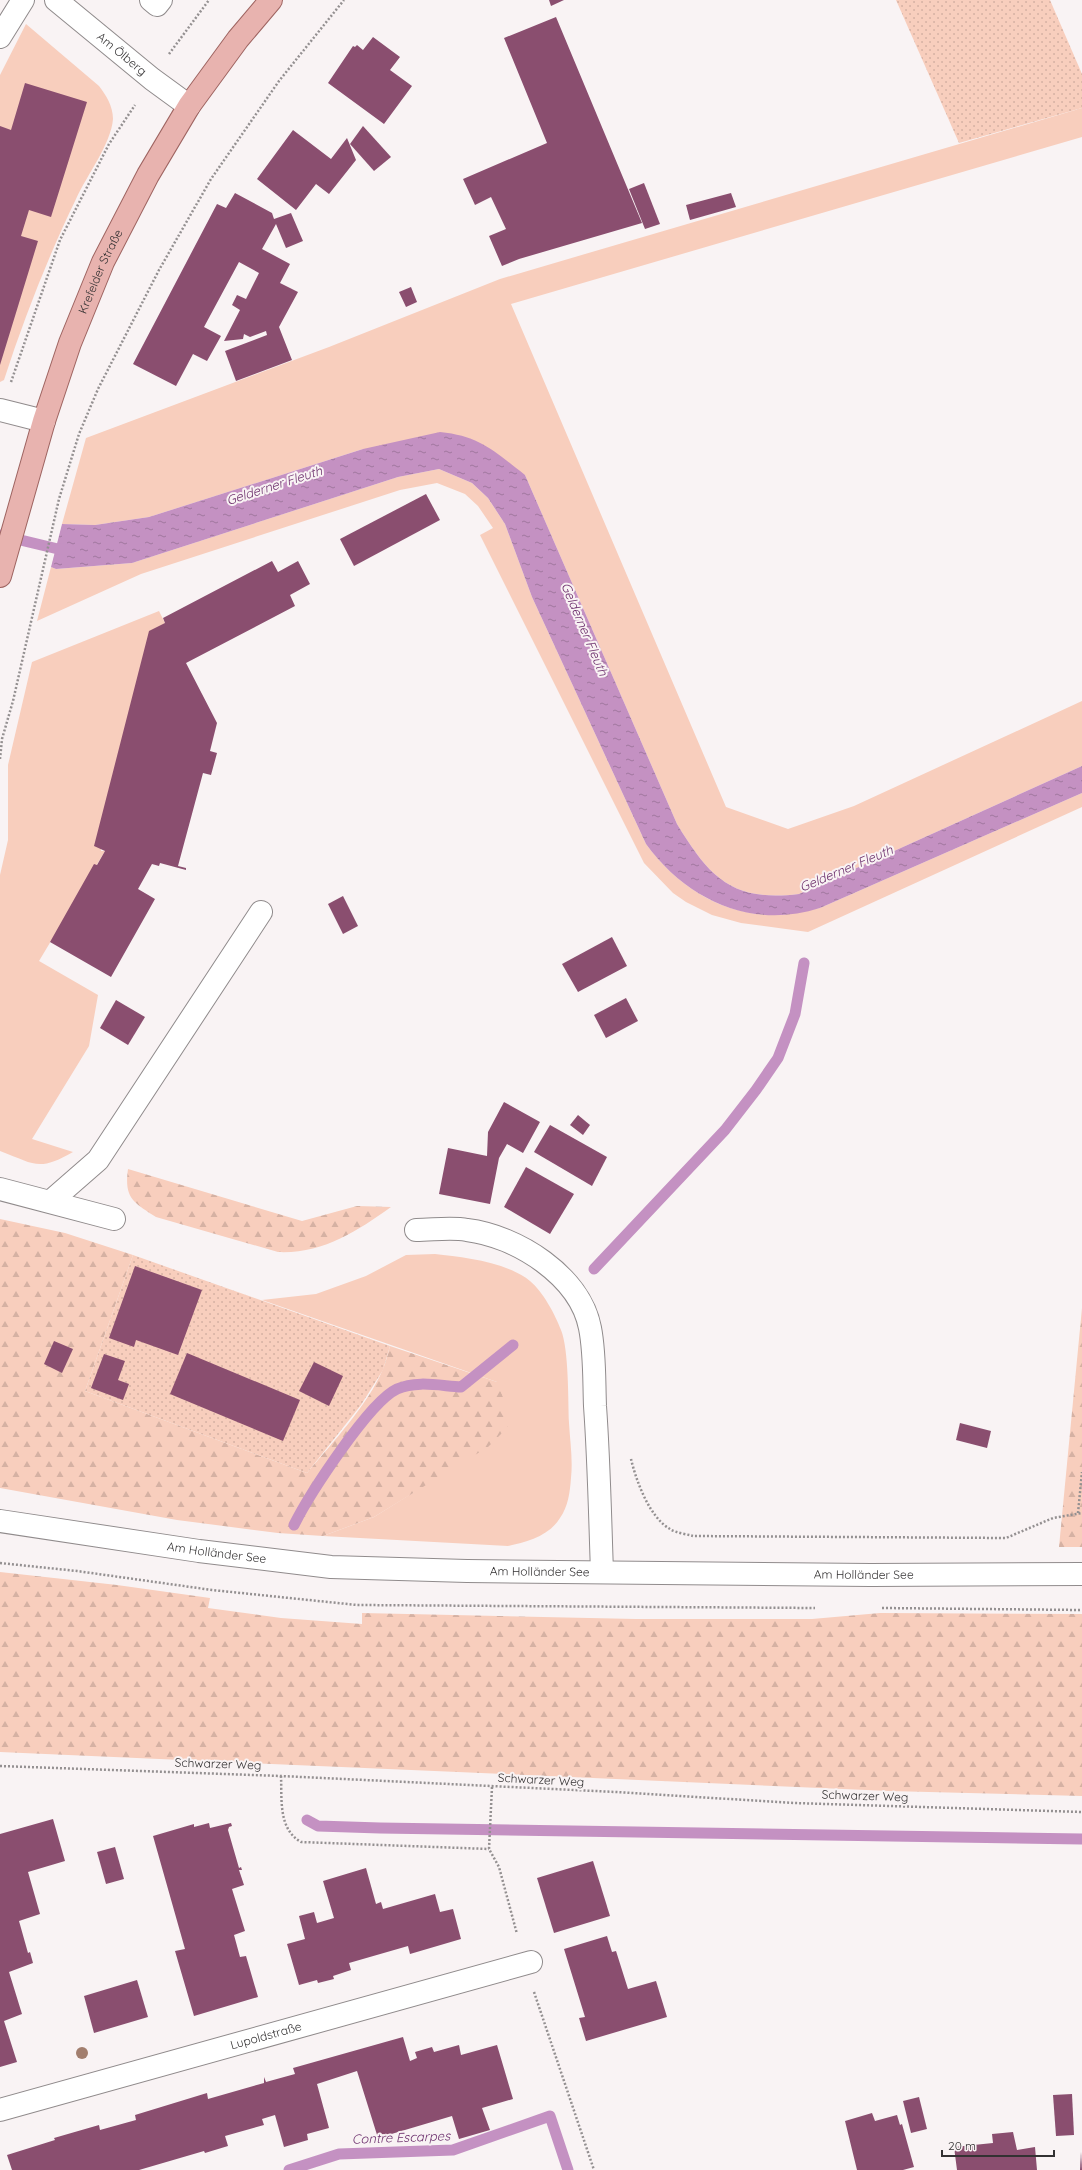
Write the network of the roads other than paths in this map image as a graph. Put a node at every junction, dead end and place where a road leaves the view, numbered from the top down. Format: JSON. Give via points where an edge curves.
{"nodes":[{"id":1,"x":23,"y":0,"type":"edge"},
{"id":2,"x":56,"y":0,"type":"edge"},
{"id":3,"x":150,"y":0,"type":"edge"},
{"id":4,"x":161,"y":0,"type":"edge"},
{"id":5,"x":271,"y":0,"type":"edge"},
{"id":6,"x":0,"y":37,"type":"edge"},
{"id":7,"x":189,"y":106,"type":"junction"},
{"id":8,"x":1,"y":410,"type":"edge"},
{"id":9,"x":44,"y":421,"type":"junction"},
{"id":10,"x":0,"y":576,"type":"edge"},
{"id":11,"x":261,"y":912,"type":"dead end"},
{"id":12,"x":0,"y":1189,"type":"edge"},
{"id":13,"x":51,"y":1201,"type":"junction"},
{"id":14,"x":114,"y":1219,"type":"dead end"},
{"id":15,"x":416,"y":1230,"type":"dead end"},
{"id":16,"x":0,"y":1521,"type":"edge"},
{"id":17,"x":602,"y":1572,"type":"junction"},
{"id":18,"x":1082,"y":1574,"type":"edge"},
{"id":19,"x":528,"y":1963,"type":"road end"},
{"id":20,"x":0,"y":2110,"type":"edge"}],
"edges":[{"from":1,"to":6,"type":"street"},
{"from":2,"to":7,"type":"street","name":"Am Ölberg"},
{"from":3,"to":4,"type":"street","via":[[157,5]]},
{"from":5,"to":7,"type":"main road","name":"Krefelder Straße","via":[[238,39]]},
{"from":7,"to":9,"type":"main road","name":"Krefelder Straße","via":[[148,175],[103,262],[70,343]]},
{"from":8,"to":9,"type":"street"},
{"from":9,"to":10,"type":"main road","name":"Krefelder Straße"},
{"from":11,"to":13,"type":"street","via":[[98,1160]]},
{"from":12,"to":13,"type":"street"},
{"from":13,"to":14,"type":"street"},
{"from":15,"to":17,"type":"street","via":[[467,1229],[494,1236],[543,1262],[562,1277],[578,1295],[591,1328]]},
{"from":16,"to":17,"type":"street","name":"Am Holländer See","via":[[199,1551],[331,1567]]},
{"from":17,"to":18,"type":"street","name":"Am Holländer See"},
{"from":19,"to":20,"type":"street","name":"Lupoldstraße"}]}
